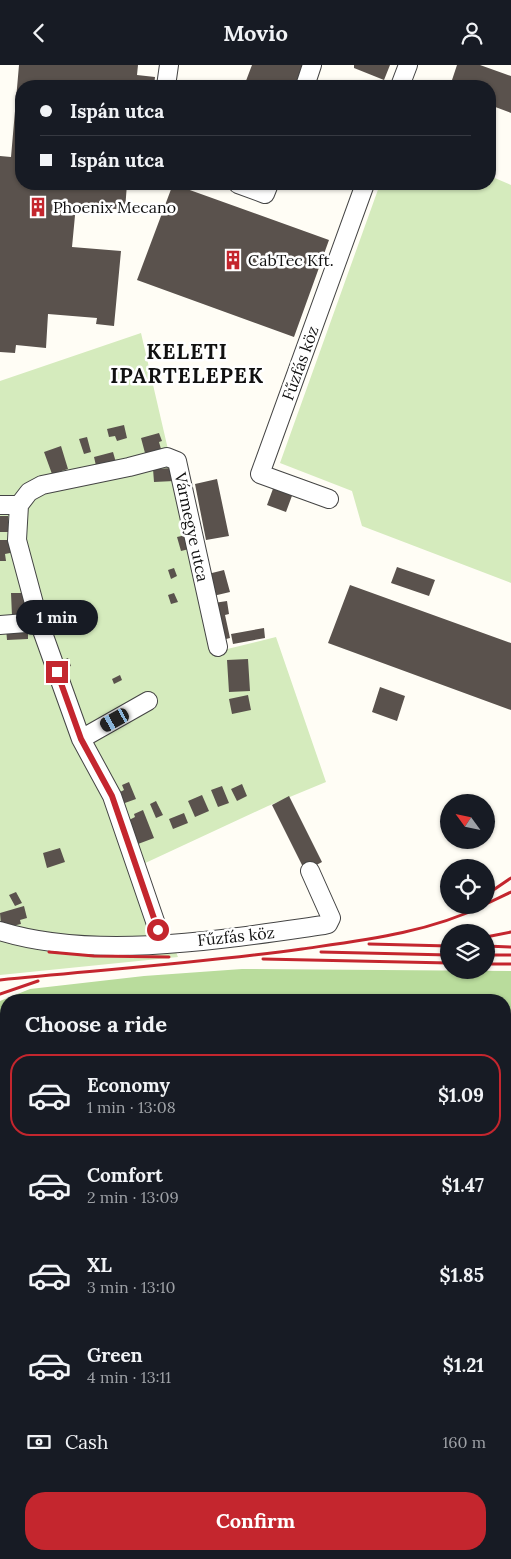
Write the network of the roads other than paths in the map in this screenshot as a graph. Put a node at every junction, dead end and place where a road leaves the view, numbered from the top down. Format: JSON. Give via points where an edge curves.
{"nodes":[{"id":1,"x":169,"y":65,"type":"edge"},
{"id":2,"x":312,"y":65,"type":"edge"},
{"id":3,"x":408,"y":65,"type":"edge"},
{"id":4,"x":167,"y":80,"type":"edge"},
{"id":5,"x":307,"y":80,"type":"edge"},
{"id":6,"x":402,"y":80,"type":"edge"},
{"id":7,"x":254,"y":190,"type":"edge"},
{"id":8,"x":267,"y":190,"type":"edge"},
{"id":9,"x":363,"y":190,"type":"edge"},
{"id":10,"x":330,"y":499,"type":"dead end"},
{"id":11,"x":0,"y":505,"type":"edge"},
{"id":12,"x":20,"y":505,"type":"junction"},
{"id":13,"x":40,"y":622,"type":"junction"},
{"id":14,"x":0,"y":625,"type":"edge"},
{"id":15,"x":218,"y":647,"type":"dead end"},
{"id":16,"x":148,"y":701,"type":"dead end"},
{"id":17,"x":81,"y":739,"type":"junction"},
{"id":18,"x":310,"y":871,"type":"dead end"},
{"id":19,"x":0,"y":931,"type":"edge"},
{"id":20,"x":160,"y":944,"type":"junction"}],
"edges":[{"from":1,"to":4,"type":"street"},
{"from":2,"to":5,"type":"street"},
{"from":3,"to":6,"type":"street"},
{"from":7,"to":8,"type":"street","via":[[265,194]]},
{"from":9,"to":10,"type":"street","name":"Fűzfás köz","via":[[260,474]]},
{"from":11,"to":12,"type":"street"},
{"from":12,"to":13,"type":"street","via":[[17,540]]},
{"from":12,"to":15,"type":"street","name":"Vármegye utca","via":[[29,492],[42,485],[167,457],[177,461]]},
{"from":13,"to":14,"type":"street"},
{"from":13,"to":17,"type":"street"},
{"from":16,"to":17,"type":"street"},
{"from":17,"to":20,"type":"street","via":[[112,796]]},
{"from":18,"to":20,"type":"street","name":"Fűzfás köz","via":[[330,918],[328,924]]},
{"from":19,"to":20,"type":"street","name":"Fűzfás köz","via":[[38,940],[85,945]]}]}
